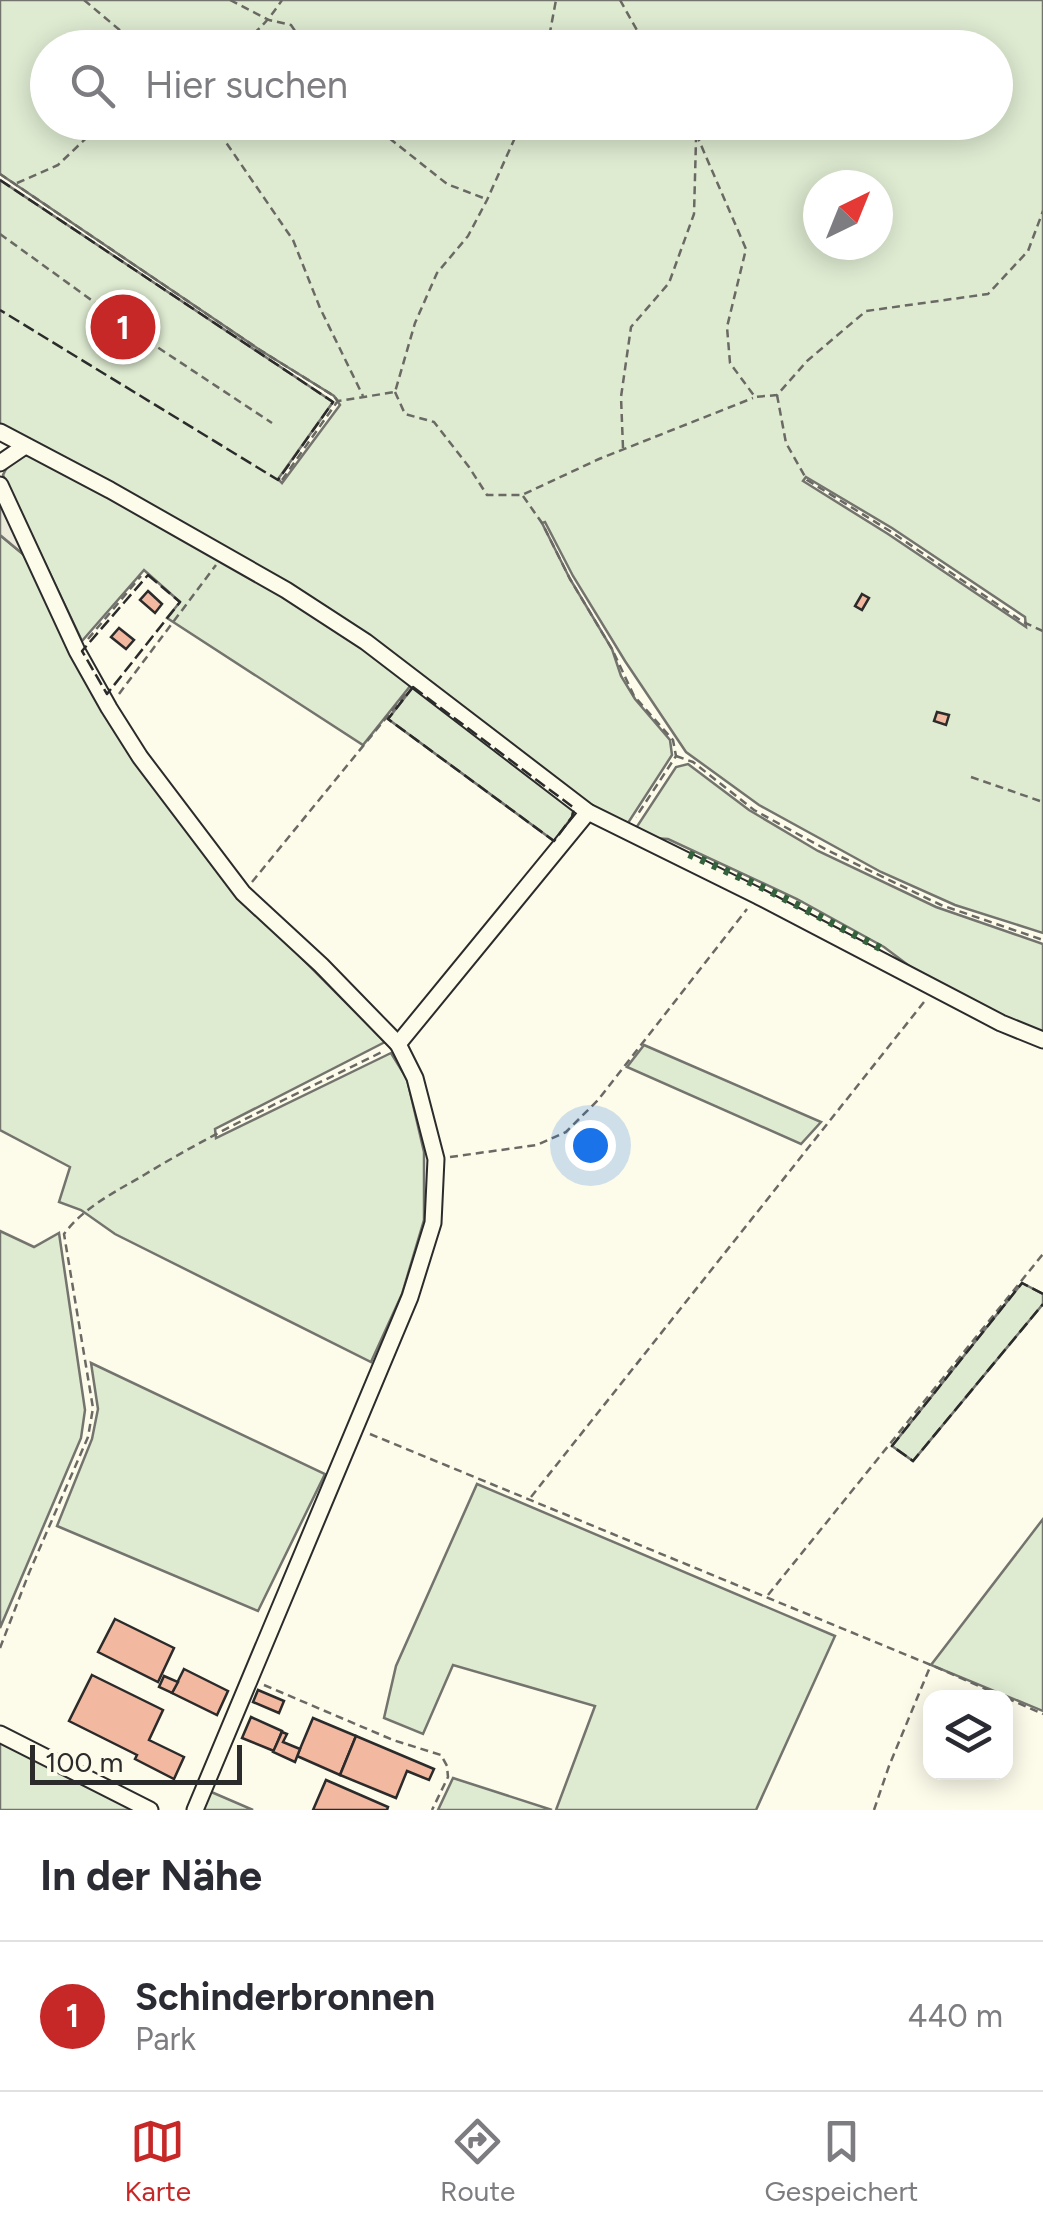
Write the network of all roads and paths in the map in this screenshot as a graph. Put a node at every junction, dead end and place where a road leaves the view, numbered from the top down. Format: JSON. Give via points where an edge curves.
{"nodes":[{"id":1,"x":84,"y":0,"type":"edge"},
{"id":2,"x":230,"y":0,"type":"edge"},
{"id":3,"x":282,"y":0,"type":"edge"},
{"id":4,"x":556,"y":0,"type":"edge"},
{"id":5,"x":620,"y":0,"type":"edge"},
{"id":6,"x":268,"y":20,"type":"junction"},
{"id":7,"x":120,"y":30,"type":"edge"},
{"id":8,"x":259,"y":30,"type":"edge"},
{"id":9,"x":294,"y":30,"type":"edge"},
{"id":10,"x":550,"y":30,"type":"edge"},
{"id":11,"x":637,"y":30,"type":"edge"},
{"id":12,"x":84,"y":140,"type":"edge"},
{"id":13,"x":224,"y":140,"type":"edge"},
{"id":14,"x":392,"y":140,"type":"edge"},
{"id":15,"x":514,"y":140,"type":"edge"},
{"id":16,"x":696,"y":140,"type":"edge"},
{"id":17,"x":698,"y":140,"type":"edge"},
{"id":18,"x":0,"y":174,"type":"edge"},
{"id":19,"x":16,"y":183,"type":"junction"},
{"id":20,"x":487,"y":200,"type":"junction"},
{"id":21,"x":1043,"y":211,"type":"edge"},
{"id":22,"x":0,"y":234,"type":"edge"},
{"id":23,"x":395,"y":392,"type":"junction"},
{"id":24,"x":777,"y":395,"type":"junction"},
{"id":25,"x":363,"y":397,"type":"junction"},
{"id":26,"x":755,"y":397,"type":"junction"},
{"id":27,"x":338,"y":401,"type":"junction"},
{"id":28,"x":272,"y":423,"type":"dead end"},
{"id":29,"x":0,"y":432,"type":"edge"},
{"id":30,"x":26,"y":446,"type":"junction"},
{"id":31,"x":622,"y":449,"type":"junction"},
{"id":32,"x":0,"y":463,"type":"edge"},
{"id":33,"x":282,"y":480,"type":"dead end"},
{"id":34,"x":0,"y":485,"type":"edge"},
{"id":35,"x":522,"y":495,"type":"junction"},
{"id":36,"x":223,"y":556,"type":"junction"},
{"id":37,"x":141,"y":576,"type":"dead end"},
{"id":38,"x":1043,"y":631,"type":"edge"},
{"id":39,"x":77,"y":651,"type":"junction"},
{"id":40,"x":415,"y":682,"type":"junction"},
{"id":41,"x":109,"y":708,"type":"junction"},
{"id":42,"x":676,"y":756,"type":"junction"},
{"id":43,"x":971,"y":777,"type":"dead end"},
{"id":44,"x":1043,"y":802,"type":"edge"},
{"id":45,"x":588,"y":812,"type":"junction"},
{"id":46,"x":627,"y":831,"type":"junction"},
{"id":47,"x":242,"y":893,"type":"junction"},
{"id":48,"x":758,"y":896,"type":"junction"},
{"id":49,"x":1043,"y":940,"type":"edge"},
{"id":50,"x":934,"y":989,"type":"junction"},
{"id":51,"x":1043,"y":1040,"type":"edge"},
{"id":52,"x":398,"y":1044,"type":"junction"},
{"id":53,"x":436,"y":1159,"type":"junction"},
{"id":54,"x":1043,"y":1254,"type":"edge"},
{"id":55,"x":355,"y":1428,"type":"junction"},
{"id":56,"x":530,"y":1499,"type":"junction"},
{"id":57,"x":766,"y":1598,"type":"junction"},
{"id":58,"x":0,"y":1648,"type":"edge"},
{"id":59,"x":931,"y":1665,"type":"junction"},
{"id":60,"x":249,"y":1679,"type":"junction"},
{"id":61,"x":1043,"y":1714,"type":"edge"},
{"id":62,"x":0,"y":1734,"type":"edge"},
{"id":63,"x":150,"y":1810,"type":"edge"},
{"id":64,"x":195,"y":1810,"type":"edge"},
{"id":65,"x":432,"y":1810,"type":"edge"},
{"id":66,"x":874,"y":1810,"type":"edge"}],
"edges":[{"from":1,"to":7,"type":"path"},
{"from":2,"to":6,"type":"path"},
{"from":3,"to":6,"type":"path"},
{"from":4,"to":10,"type":"path"},
{"from":5,"to":11,"type":"path"},
{"from":6,"to":8,"type":"path"},
{"from":6,"to":9,"type":"path"},
{"from":12,"to":19,"type":"path","via":[[58,165]]},
{"from":13,"to":25,"type":"path","via":[[292,240]]},
{"from":14,"to":20,"type":"path","via":[[447,184]]},
{"from":15,"to":20,"type":"path"},
{"from":16,"to":31,"type":"path","via":[[694,214],[669,283],[631,327]]},
{"from":17,"to":26,"type":"path","via":[[746,249],[727,327],[730,363]]},
{"from":18,"to":19,"type":"path"},
{"from":19,"to":27,"type":"path"},
{"from":20,"to":23,"type":"path","via":[[437,272]]},
{"from":21,"to":24,"type":"path","via":[[1028,251],[988,294],[866,311]]},
{"from":22,"to":28,"type":"path"},
{"from":23,"to":25,"type":"path"},
{"from":23,"to":35,"type":"path","via":[[404,414],[434,422],[487,495]]},
{"from":24,"to":26,"type":"path"},
{"from":24,"to":38,"type":"path","via":[[786,444],[807,480]]},
{"from":25,"to":27,"type":"path"},
{"from":26,"to":31,"type":"path"},
{"from":27,"to":33,"type":"path"},
{"from":29,"to":30,"type":"street"},
{"from":30,"to":32,"type":"street"},
{"from":30,"to":36,"type":"street"},
{"from":31,"to":35,"type":"path"},
{"from":34,"to":39,"type":"street"},
{"from":35,"to":42,"type":"path","via":[[634,696],[674,740]]},
{"from":36,"to":40,"type":"street","via":[[366,642]]},
{"from":36,"to":41,"type":"path"},
{"from":37,"to":39,"type":"path"},
{"from":39,"to":41,"type":"street"},
{"from":40,"to":45,"type":"street"},
{"from":40,"to":47,"type":"path"},
{"from":41,"to":47,"type":"street"},
{"from":42,"to":46,"type":"path"},
{"from":42,"to":49,"type":"path","via":[[827,850],[941,905]]},
{"from":43,"to":44,"type":"path"},
{"from":45,"to":46,"type":"street"},
{"from":45,"to":52,"type":"street"},
{"from":46,"to":48,"type":"street"},
{"from":47,"to":52,"type":"street"},
{"from":48,"to":50,"type":"street"},
{"from":48,"to":53,"type":"path","via":[[566,1132],[538,1144]]},
{"from":50,"to":51,"type":"street"},
{"from":50,"to":56,"type":"path"},
{"from":52,"to":53,"type":"street","via":[[416,1078]]},
{"from":52,"to":58,"type":"path","via":[[200,1141],[76,1218],[64,1234],[93,1408],[88,1437]]},
{"from":53,"to":55,"type":"street","via":[[432,1223],[410,1297]]},
{"from":54,"to":57,"type":"path"},
{"from":55,"to":56,"type":"path"},
{"from":55,"to":60,"type":"street"},
{"from":56,"to":57,"type":"path"},
{"from":57,"to":59,"type":"path"},
{"from":59,"to":61,"type":"path"},
{"from":59,"to":66,"type":"path"},
{"from":60,"to":64,"type":"street"},
{"from":60,"to":65,"type":"path","via":[[441,1756],[448,1777]]},
{"from":62,"to":63,"type":"street"}]}
